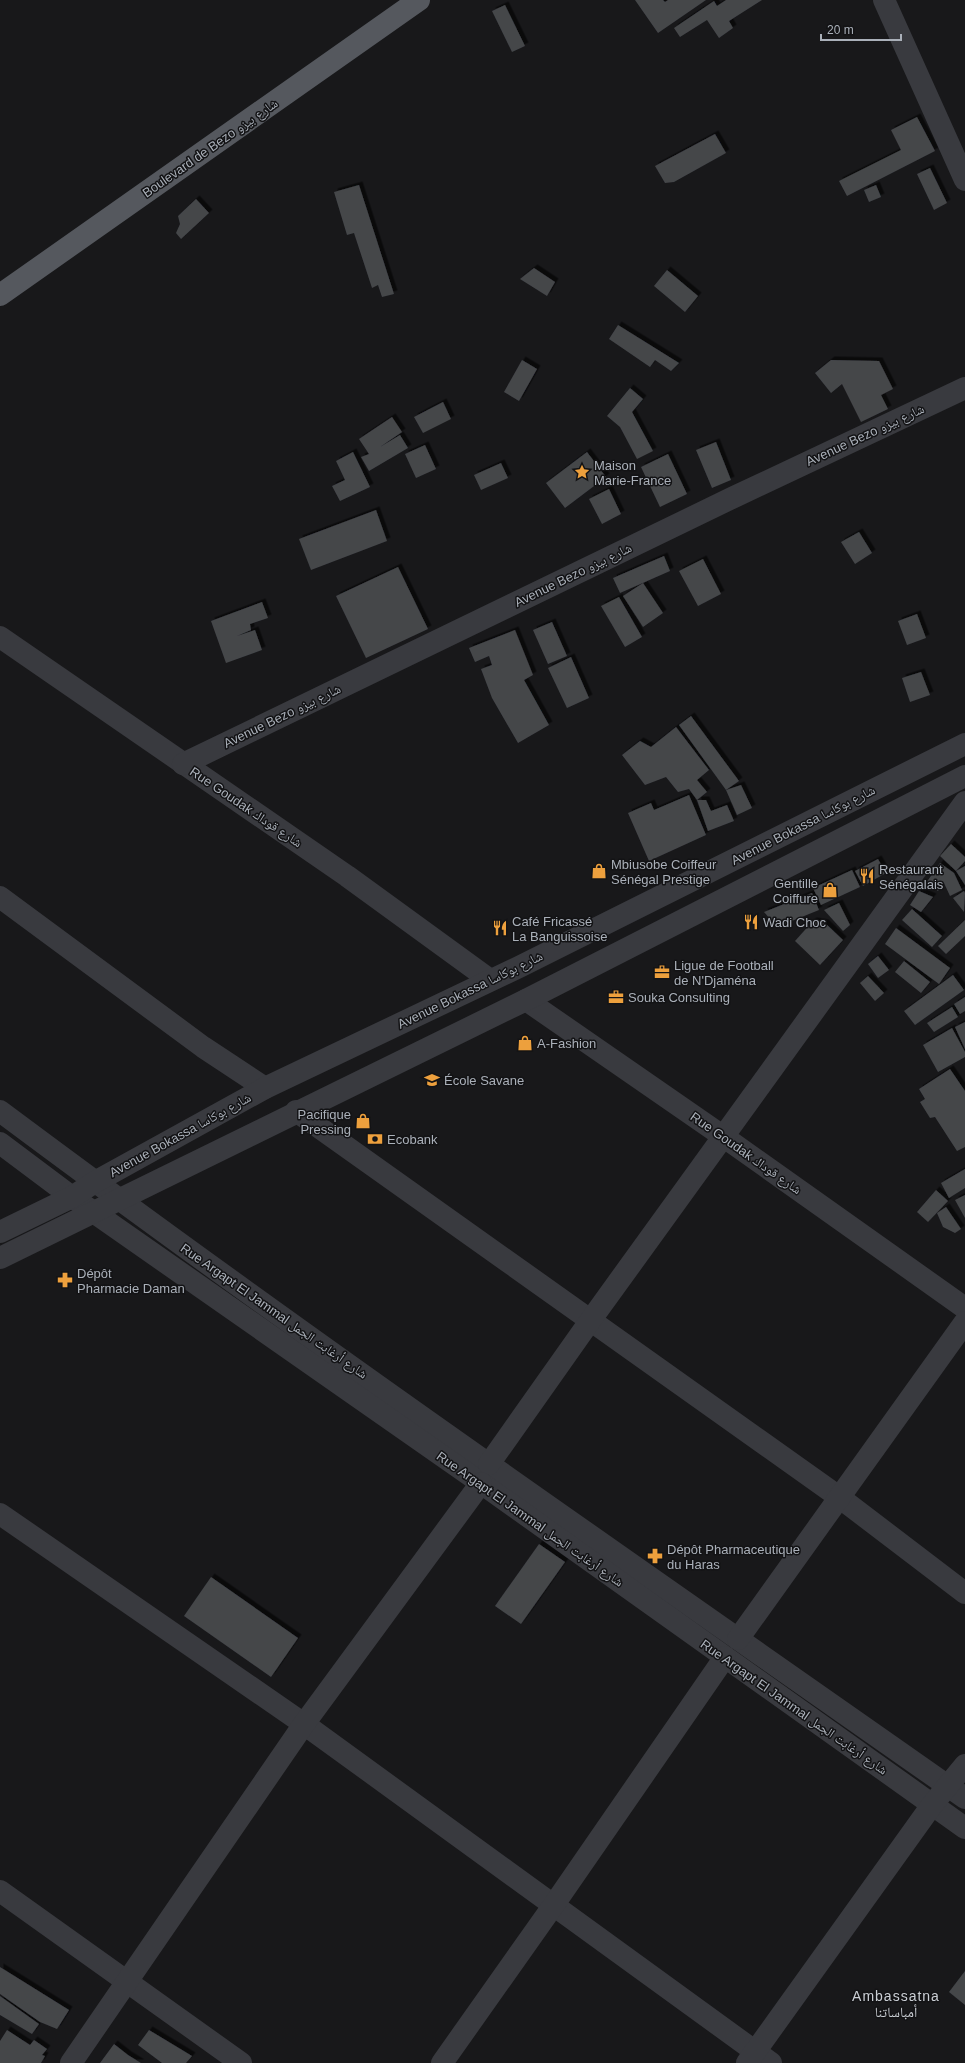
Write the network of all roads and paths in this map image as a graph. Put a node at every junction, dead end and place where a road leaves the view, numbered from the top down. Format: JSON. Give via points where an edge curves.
{"nodes":[{"id":1,"x":419,"y":0,"type":"edge"},
{"id":2,"x":884,"y":0,"type":"edge"},
{"id":3,"x":965,"y":180,"type":"edge"},
{"id":4,"x":0,"y":295,"type":"edge"},
{"id":5,"x":965,"y":388,"type":"edge"},
{"id":6,"x":0,"y":637,"type":"edge"},
{"id":7,"x":965,"y":744,"type":"edge"},
{"id":8,"x":183,"y":764,"type":"junction"},
{"id":9,"x":965,"y":776,"type":"edge"},
{"id":10,"x":965,"y":802,"type":"edge"},
{"id":11,"x":0,"y":897,"type":"edge"},
{"id":12,"x":490,"y":980,"type":"junction"},
{"id":13,"x":526,"y":1000,"type":"junction"},
{"id":14,"x":265,"y":1088,"type":"junction"},
{"id":15,"x":0,"y":1111,"type":"edge"},
{"id":16,"x":296,"y":1111,"type":"junction"},
{"id":17,"x":724,"y":1136,"type":"junction"},
{"id":18,"x":0,"y":1143,"type":"edge"},
{"id":19,"x":95,"y":1182,"type":"junction"},
{"id":20,"x":72,"y":1197,"type":"junction"},
{"id":21,"x":119,"y":1200,"type":"junction"},
{"id":22,"x":94,"y":1212,"type":"junction"},
{"id":23,"x":0,"y":1232,"type":"edge"},
{"id":24,"x":0,"y":1258,"type":"edge"},
{"id":25,"x":965,"y":1308,"type":"edge"},
{"id":26,"x":590,"y":1321,"type":"junction"},
{"id":27,"x":965,"y":1322,"type":"edge"},
{"id":28,"x":485,"y":1474,"type":"junction"},
{"id":29,"x":839,"y":1496,"type":"junction"},
{"id":30,"x":0,"y":1514,"type":"edge"},
{"id":31,"x":965,"y":1593,"type":"edge"},
{"id":32,"x":738,"y":1639,"type":"junction"},
{"id":33,"x":724,"y":1657,"type":"junction"},
{"id":34,"x":304,"y":1724,"type":"junction"},
{"id":35,"x":965,"y":1765,"type":"edge"},
{"id":36,"x":956,"y":1792,"type":"edge"},
{"id":37,"x":932,"y":1805,"type":"junction"},
{"id":38,"x":965,"y":1828,"type":"edge"},
{"id":39,"x":0,"y":1891,"type":"edge"},
{"id":40,"x":554,"y":1906,"type":"junction"},
{"id":41,"x":128,"y":1980,"type":"junction"},
{"id":42,"x":758,"y":2059,"type":"edge"},
{"id":43,"x":71,"y":2063,"type":"edge"},
{"id":44,"x":241,"y":2063,"type":"edge"},
{"id":45,"x":442,"y":2063,"type":"edge"}],
"edges":[{"from":1,"to":4,"type":"main road","name":"Boulevard de Bezo شارع بيزو"},
{"from":2,"to":3,"type":"street"},
{"from":5,"to":8,"type":"street","name":"Avenue Bezo شارع بيزو"},
{"from":6,"to":8,"type":"street","name":"Rue Goudak شارع قوداك"},
{"from":7,"to":12,"type":"street","name":"Avenue Bokassa شارع بوكاسا"},
{"from":8,"to":12,"type":"street","name":"Rue Goudak شارع قوداك","via":[[347,876]]},
{"from":9,"to":13,"type":"street","name":"Avenue Bokassa شارع بوكاسا"},
{"from":10,"to":17,"type":"street"},
{"from":11,"to":14,"type":"street","via":[[203,1047]]},
{"from":12,"to":14,"type":"street","name":"Avenue Bokassa شارع بوكاسا"},
{"from":13,"to":16,"type":"street","name":"Avenue Bokassa شارع بوكاسا"},
{"from":13,"to":17,"type":"street","name":"Rue Goudak شارع قوداك"},
{"from":14,"to":19,"type":"street","name":"Avenue Bokassa شارع بوكاسا"},
{"from":15,"to":19,"type":"street","name":"Rue Argapt El Jammal شارع أرغابت الجمل"},
{"from":16,"to":21,"type":"street","name":"Avenue Bokassa شارع بوكاسا"},
{"from":16,"to":26,"type":"street"},
{"from":17,"to":25,"type":"street","name":"Rue Goudak شارع قوداك"},
{"from":17,"to":26,"type":"street"},
{"from":18,"to":20,"type":"street","name":"Rue Argapt El Jammal شارع أرغابت الجمل"},
{"from":19,"to":20,"type":"street","name":"Avenue Bokassa شارع بوكاسا"},
{"from":19,"to":21,"type":"street","name":"Rue Argapt El Jammal شارع أرغابت الجمل"},
{"from":20,"to":22,"type":"street","name":"Rue Argapt El Jammal شارع أرغابت الجمل"},
{"from":20,"to":23,"type":"street","name":"Avenue Bokassa شارع بوكاسا"},
{"from":21,"to":22,"type":"street","name":"Avenue Bokassa شارع بوكاسا"},
{"from":21,"to":28,"type":"street","name":"Rue Argapt El Jammal شارع أرغابت الجمل"},
{"from":22,"to":24,"type":"street","name":"Avenue Bokassa شارع بوكاسا"},
{"from":22,"to":28,"type":"street","name":"Rue Argapt El Jammal شارع أرغابت الجمل"},
{"from":26,"to":28,"type":"street"},
{"from":26,"to":29,"type":"street"},
{"from":27,"to":29,"type":"street"},
{"from":28,"to":32,"type":"street","name":"Rue Argapt El Jammal شارع أرغابت الجمل"},
{"from":28,"to":33,"type":"street","name":"Rue Argapt El Jammal شارع أرغابت الجمل"},
{"from":28,"to":34,"type":"street"},
{"from":29,"to":31,"type":"street"},
{"from":29,"to":32,"type":"street"},
{"from":30,"to":34,"type":"street"},
{"from":32,"to":36,"type":"street","name":"Rue Argapt El Jammal شارع أرغابت الجمل"},
{"from":33,"to":37,"type":"street","name":"Rue Argapt El Jammal شارع أرغابت الجمل"},
{"from":33,"to":40,"type":"street"},
{"from":34,"to":40,"type":"street"},
{"from":34,"to":41,"type":"street"},
{"from":35,"to":36,"type":"street"},
{"from":36,"to":37,"type":"street"},
{"from":37,"to":38,"type":"street","name":"Rue Argapt El Jammal شارع أرغابت الجمل"},
{"from":37,"to":42,"type":"street"},
{"from":39,"to":41,"type":"street"},
{"from":40,"to":42,"type":"street"},
{"from":40,"to":45,"type":"street"},
{"from":41,"to":43,"type":"street"},
{"from":41,"to":44,"type":"street"}]}
